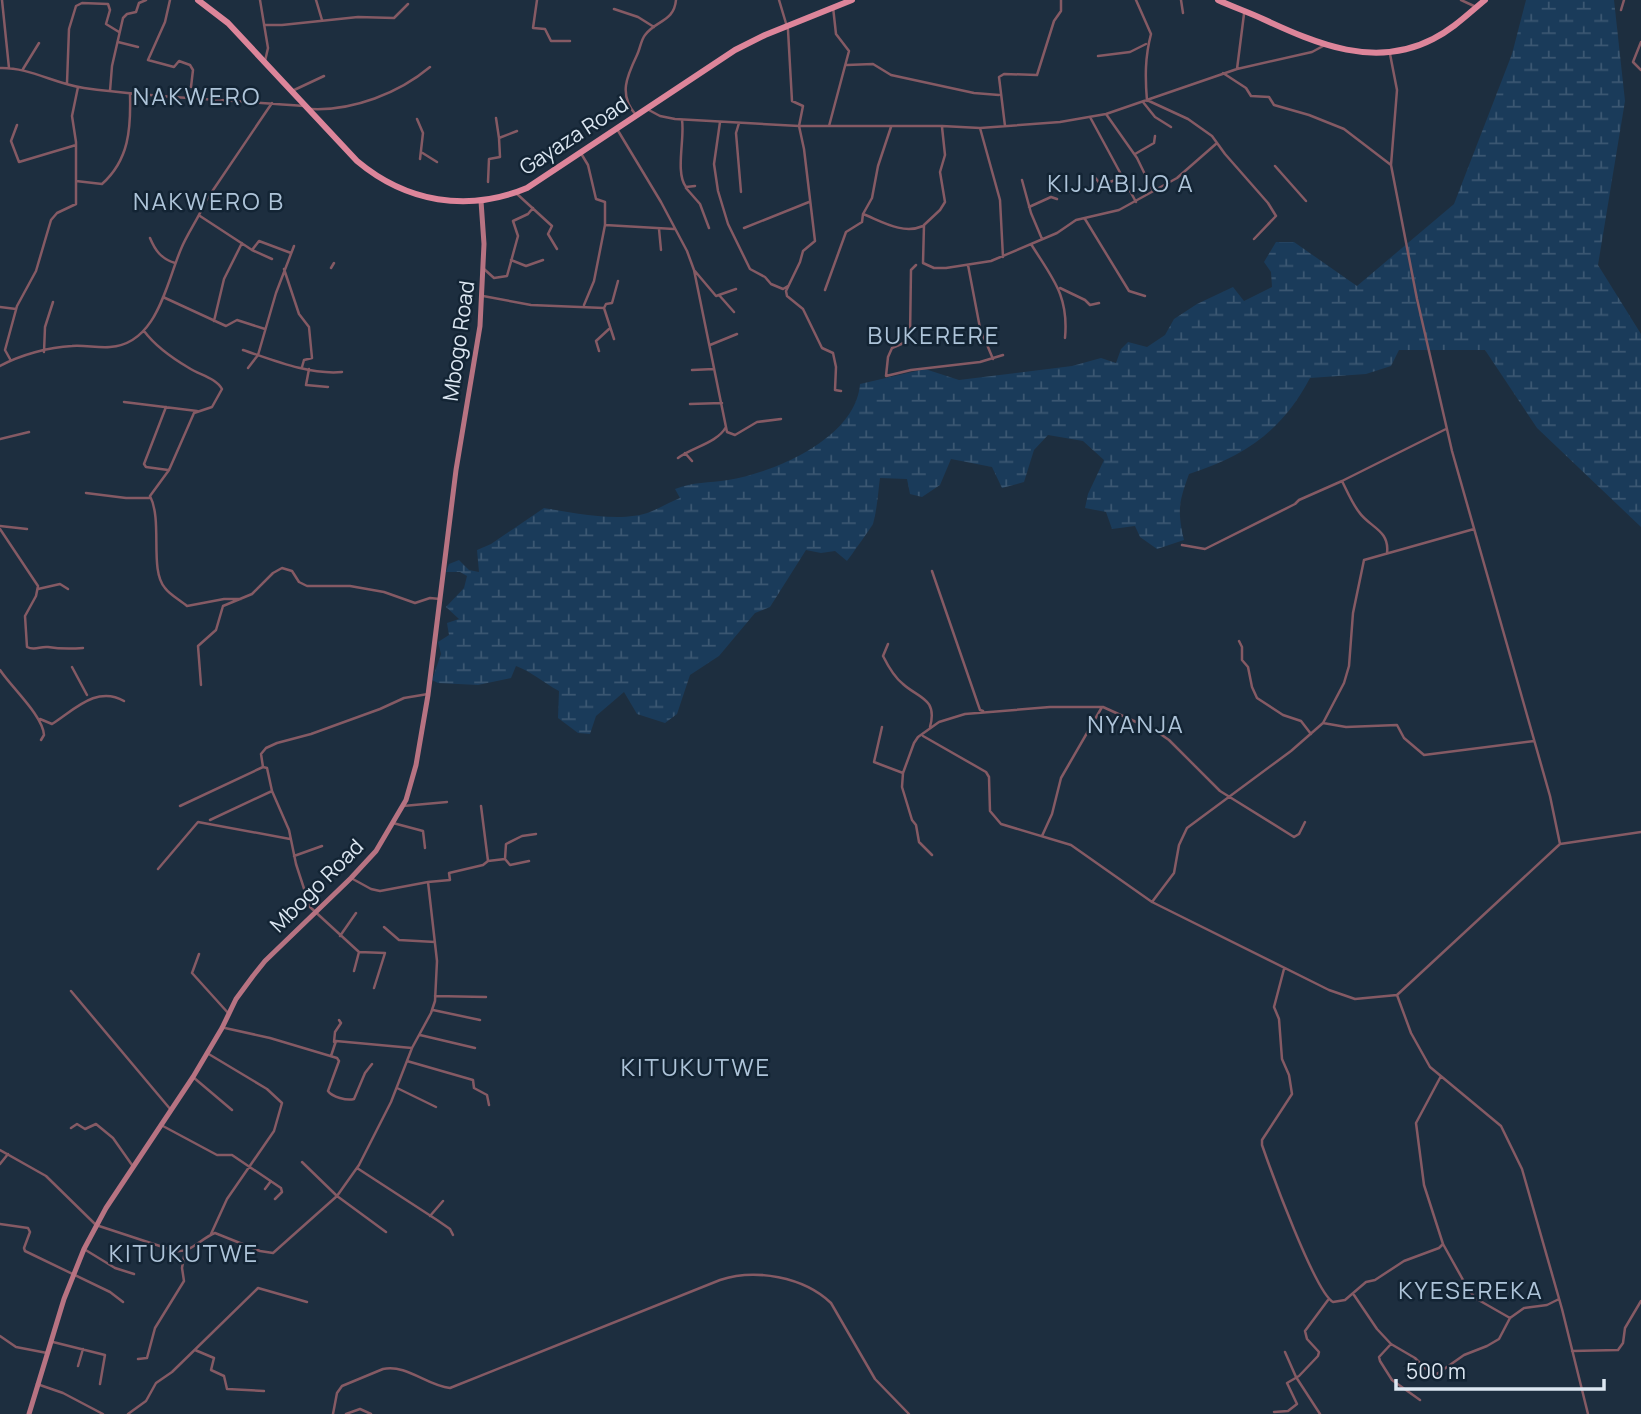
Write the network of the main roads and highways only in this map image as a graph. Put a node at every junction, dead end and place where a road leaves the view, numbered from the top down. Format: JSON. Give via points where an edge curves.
{"nodes":[{"id":1,"x":198,"y":0,"type":"edge"},
{"id":2,"x":852,"y":0,"type":"edge"},
{"id":3,"x":1218,"y":0,"type":"edge"},
{"id":4,"x":1485,"y":0,"type":"edge"},
{"id":5,"x":1230,"y":3,"type":"edge"},
{"id":6,"x":481,"y":201,"type":"junction"},
{"id":7,"x":29,"y":1414,"type":"edge"}],
"edges":[{"from":1,"to":6,"type":"main road","name":"Gayaza Road","via":[[228,23],[357,161],[386,183],[437,201]]},
{"from":2,"to":6,"type":"main road","name":"Gayaza Road","via":[[735,50],[536,183]]},
{"from":3,"to":5,"type":"main road"},
{"from":4,"to":5,"type":"main road","via":[[1434,39],[1390,52],[1349,52],[1325,45]]},
{"from":6,"to":7,"type":"main road","name":"Mbogo Road","via":[[483,296],[428,693],[416,765],[403,806],[383,841],[351,878],[265,961],[236,999],[193,1077],[96,1224],[73,1275]]}]}
